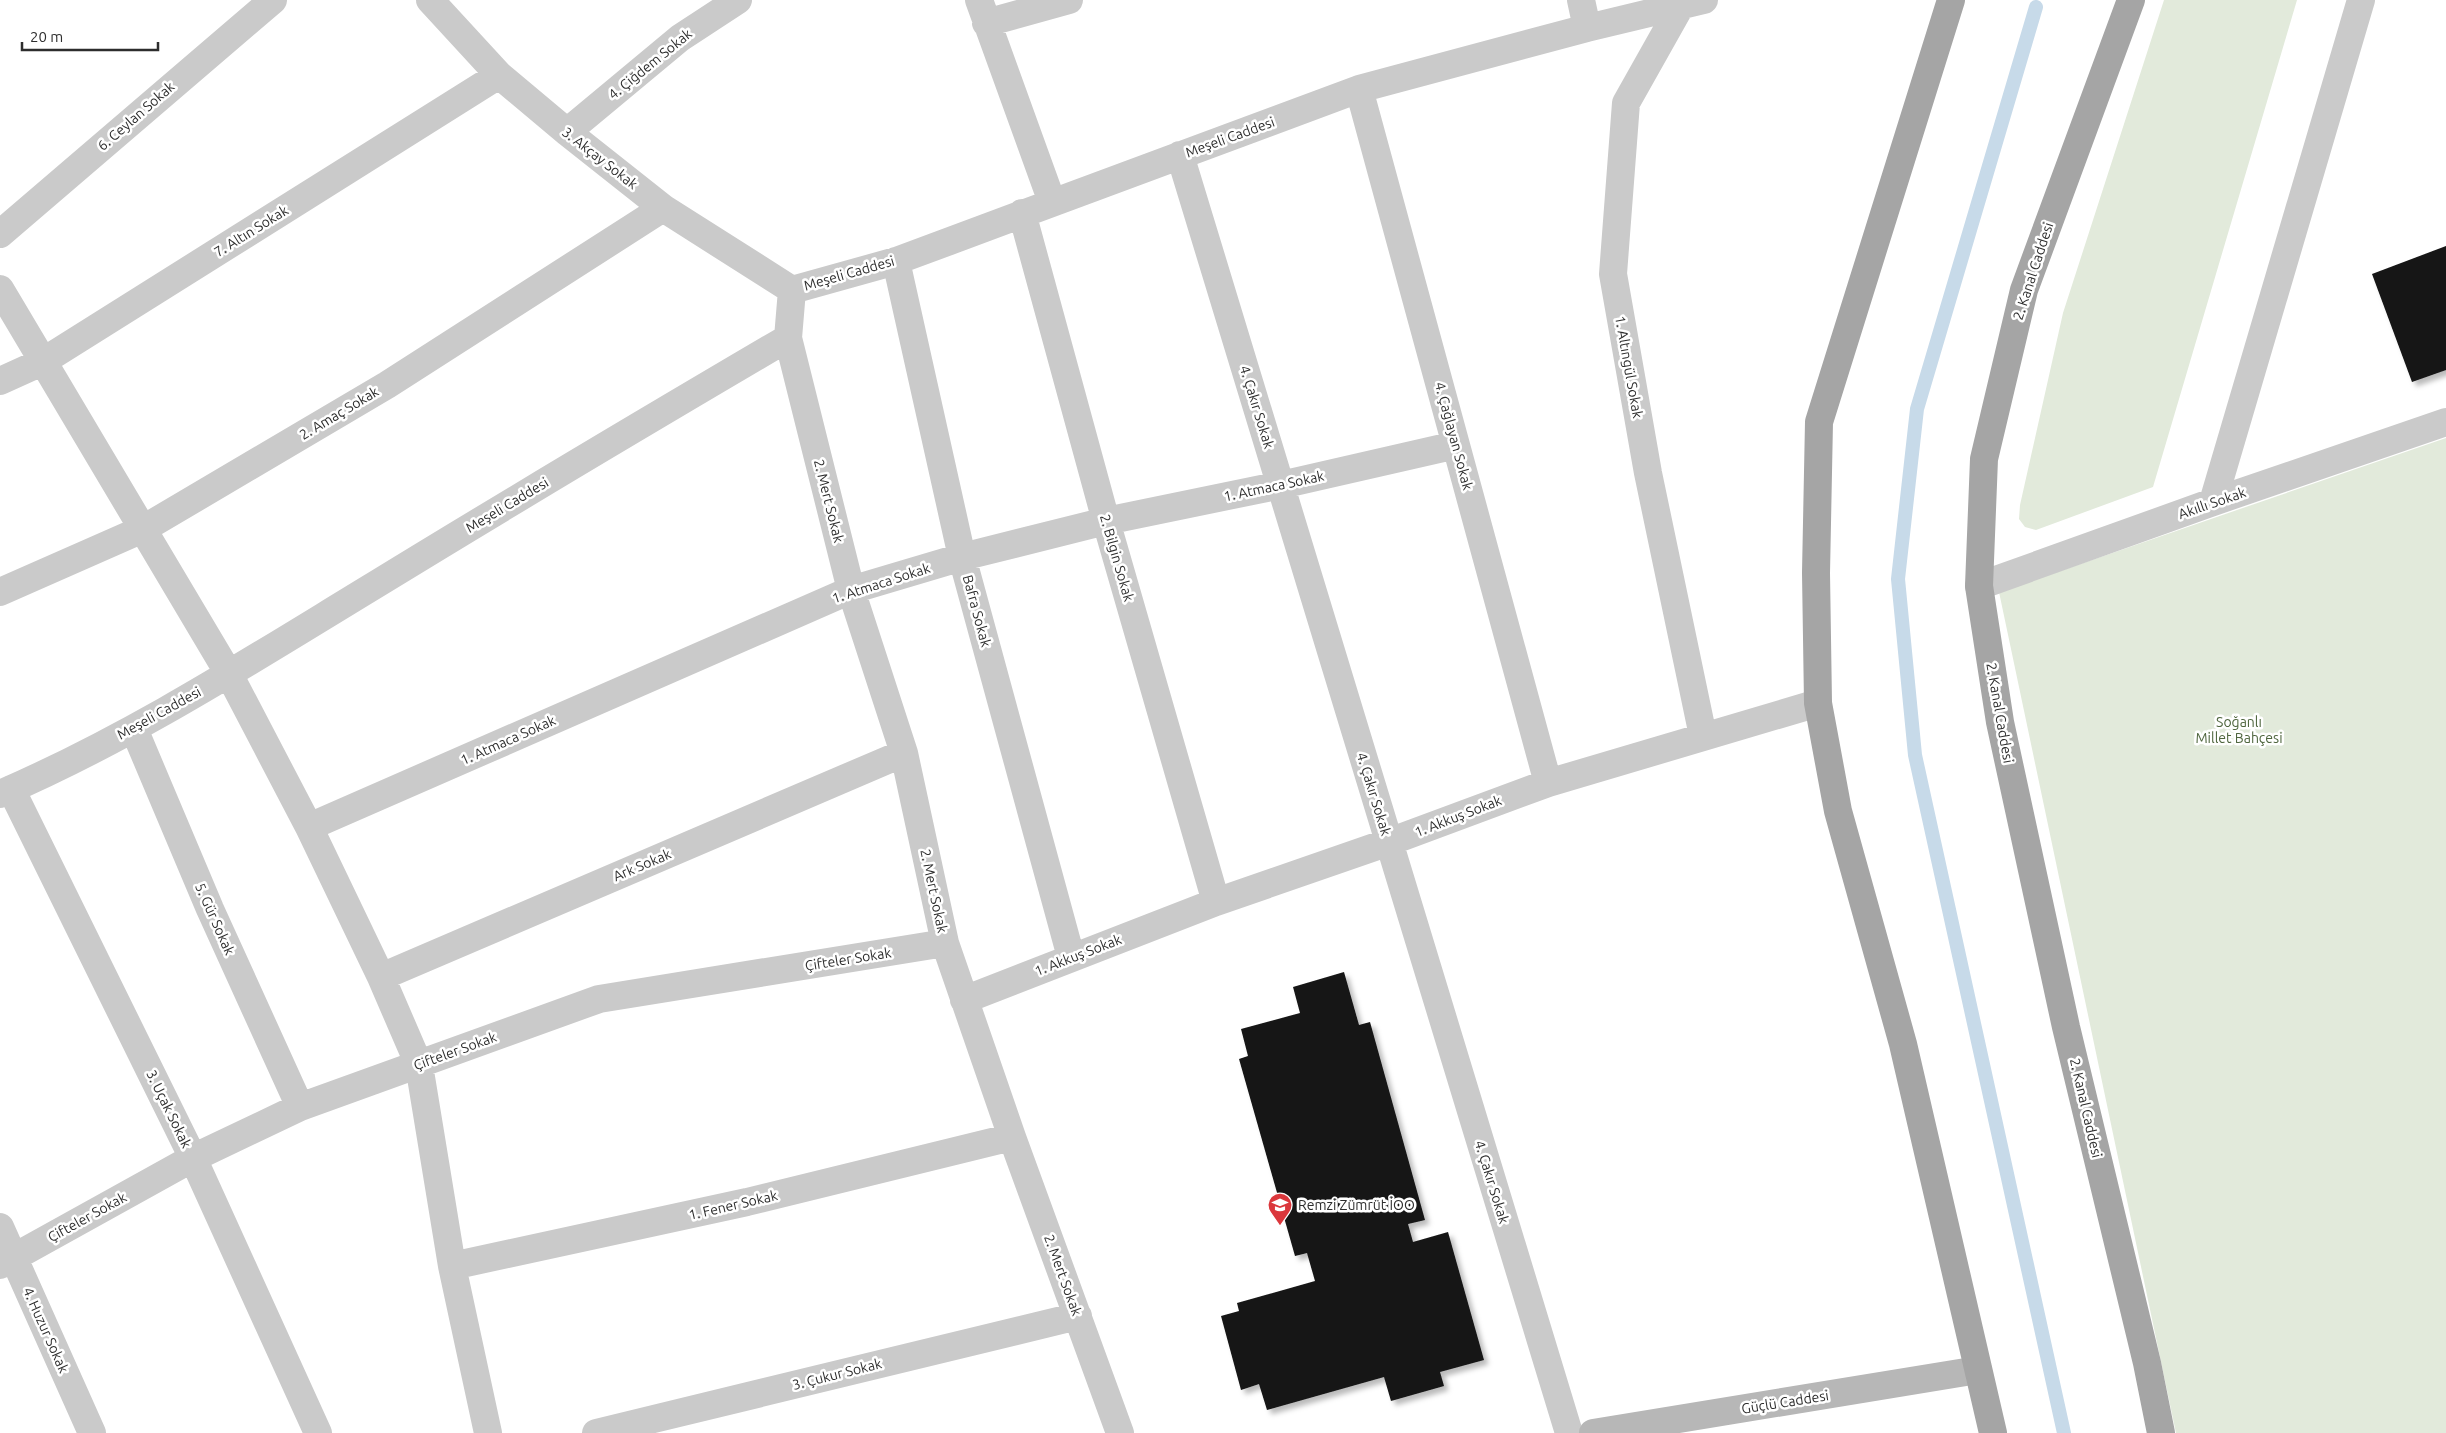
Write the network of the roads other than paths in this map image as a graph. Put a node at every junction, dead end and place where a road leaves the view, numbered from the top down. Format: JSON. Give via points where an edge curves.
{"nodes":[{"id":1,"x":273,"y":0,"type":"edge"},
{"id":2,"x":430,"y":0,"type":"edge"},
{"id":3,"x":738,"y":0,"type":"edge"},
{"id":4,"x":1069,"y":0,"type":"edge"},
{"id":5,"x":1581,"y":0,"type":"edge"},
{"id":6,"x":1951,"y":0,"type":"edge"},
{"id":7,"x":2131,"y":0,"type":"edge"},
{"id":8,"x":2361,"y":0,"type":"edge"},
{"id":9,"x":1692,"y":3,"type":"edge"},
{"id":10,"x":983,"y":12,"type":"edge"},
{"id":11,"x":1587,"y":28,"type":"junction"},
{"id":12,"x":499,"y":75,"type":"junction"},
{"id":13,"x":1360,"y":89,"type":"junction"},
{"id":14,"x":566,"y":132,"type":"junction"},
{"id":15,"x":1180,"y":155,"type":"junction"},
{"id":16,"x":1052,"y":202,"type":"junction"},
{"id":17,"x":663,"y":208,"type":"junction"},
{"id":18,"x":1022,"y":213,"type":"junction"},
{"id":19,"x":0,"y":234,"type":"edge"},
{"id":20,"x":896,"y":261,"type":"junction"},
{"id":21,"x":0,"y":289,"type":"edge"},
{"id":22,"x":792,"y":290,"type":"junction"},
{"id":23,"x":788,"y":338,"type":"junction"},
{"id":24,"x":42,"y":362,"type":"junction"},
{"id":25,"x":0,"y":381,"type":"edge"},
{"id":26,"x":2446,"y":422,"type":"edge"},
{"id":27,"x":1456,"y":445,"type":"junction"},
{"id":28,"x":1281,"y":486,"type":"junction"},
{"id":29,"x":2213,"y":502,"type":"junction"},
{"id":30,"x":1106,"y":521,"type":"junction"},
{"id":31,"x":142,"y":529,"type":"junction"},
{"id":32,"x":962,"y":556,"type":"junction"},
{"id":33,"x":1979,"y":586,"type":"junction"},
{"id":34,"x":851,"y":590,"type":"junction"},
{"id":35,"x":0,"y":592,"type":"edge"},
{"id":36,"x":229,"y":674,"type":"junction"},
{"id":37,"x":1818,"y":703,"type":"junction"},
{"id":38,"x":134,"y":729,"type":"junction"},
{"id":39,"x":1703,"y":736,"type":"junction"},
{"id":40,"x":904,"y":753,"type":"junction"},
{"id":41,"x":1548,"y":783,"type":"junction"},
{"id":42,"x":5,"y":792,"type":"edge"},
{"id":43,"x":309,"y":827,"type":"junction"},
{"id":44,"x":1389,"y":842,"type":"junction"},
{"id":45,"x":1216,"y":902,"type":"junction"},
{"id":46,"x":945,"y":943,"type":"junction"},
{"id":47,"x":1072,"y":957,"type":"junction"},
{"id":48,"x":381,"y":977,"type":"junction"},
{"id":49,"x":964,"y":1000,"type":"junction"},
{"id":50,"x":419,"y":1065,"type":"junction"},
{"id":51,"x":300,"y":1107,"type":"junction"},
{"id":52,"x":1012,"y":1137,"type":"junction"},
{"id":53,"x":194,"y":1158,"type":"junction"},
{"id":54,"x":0,"y":1227,"type":"edge"},
{"id":55,"x":7,"y":1262,"type":"edge"},
{"id":56,"x":452,"y":1266,"type":"junction"},
{"id":57,"x":1078,"y":1316,"type":"junction"},
{"id":58,"x":1978,"y":1370,"type":"junction"},
{"id":59,"x":92,"y":1433,"type":"edge"},
{"id":60,"x":318,"y":1433,"type":"edge"},
{"id":61,"x":488,"y":1433,"type":"edge"},
{"id":62,"x":596,"y":1433,"type":"edge"},
{"id":63,"x":1120,"y":1433,"type":"edge"},
{"id":64,"x":1569,"y":1433,"type":"edge"},
{"id":65,"x":1593,"y":1433,"type":"edge"},
{"id":66,"x":1993,"y":1433,"type":"edge"},
{"id":67,"x":2162,"y":1433,"type":"edge"}],
"edges":[{"from":1,"to":19,"type":"street","name":"6. Ceylan Sokak"},
{"from":2,"to":12,"type":"street","name":"3. Akçay Sokak"},
{"from":3,"to":14,"type":"street","name":"4. Çiğdem Sokak","via":[[680,38]]},
{"from":4,"to":10,"type":"street"},
{"from":5,"to":11,"type":"street"},
{"from":6,"to":37,"type":"main road","via":[[1819,422]]},
{"from":7,"to":33,"type":"main road","name":"2. Kanal Caddesi","via":[[2024,290],[1984,459]]},
{"from":8,"to":29,"type":"street"},
{"from":9,"to":11,"type":"street","name":"Meşeli Caddesi"},
{"from":9,"to":39,"type":"street","name":"1. Altıngül Sokak","via":[[1626,103],[1613,274],[1648,473]]},
{"from":10,"to":16,"type":"street"},
{"from":11,"to":13,"type":"street","name":"Meşeli Caddesi"},
{"from":12,"to":14,"type":"street","name":"3. Akçay Sokak"},
{"from":12,"to":24,"type":"street","name":"7. Altın Sokak"},
{"from":13,"to":15,"type":"street","name":"Meşeli Caddesi"},
{"from":13,"to":27,"type":"street","name":"4. Çağlayan Sokak"},
{"from":14,"to":17,"type":"street","name":"3. Akçay Sokak"},
{"from":15,"to":16,"type":"street","name":"Meşeli Caddesi"},
{"from":15,"to":28,"type":"street","name":"4. Çakır Sokak"},
{"from":16,"to":18,"type":"street","name":"Meşeli Caddesi"},
{"from":17,"to":22,"type":"street","name":"3. Akçay Sokak"},
{"from":17,"to":31,"type":"street","name":"2. Amaç Sokak","via":[[387,384]]},
{"from":18,"to":20,"type":"street","name":"Meşeli Caddesi"},
{"from":18,"to":30,"type":"street","name":"2. Bilgin Sokak"},
{"from":20,"to":22,"type":"street","name":"Meşeli Caddesi"},
{"from":20,"to":32,"type":"street","name":"Bafra Sokak"},
{"from":21,"to":24,"type":"street"},
{"from":22,"to":23,"type":"street","name":"Meşeli Caddesi"},
{"from":23,"to":34,"type":"street","name":"2. Mert Sokak"},
{"from":23,"to":36,"type":"street","name":"Meşeli Caddesi","via":[[540,484]]},
{"from":24,"to":25,"type":"street","name":"7. Altın Sokak"},
{"from":24,"to":31,"type":"street"},
{"from":26,"to":29,"type":"street","name":"Akıllı Sokak"},
{"from":27,"to":28,"type":"street","name":"1. Atmaca Sokak"},
{"from":27,"to":41,"type":"street","name":"4. Çağlayan Sokak"},
{"from":28,"to":30,"type":"street","name":"1. Atmaca Sokak"},
{"from":28,"to":44,"type":"street","name":"4. Çakır Sokak"},
{"from":29,"to":33,"type":"street","name":"Akıllı Sokak"},
{"from":30,"to":32,"type":"street","name":"1. Atmaca Sokak"},
{"from":30,"to":45,"type":"street","name":"2. Bilgin Sokak"},
{"from":31,"to":35,"type":"street","name":"2. Amaç Sokak"},
{"from":31,"to":36,"type":"street"},
{"from":32,"to":34,"type":"street","name":"1. Atmaca Sokak"},
{"from":32,"to":47,"type":"street","name":"Bafra Sokak"},
{"from":33,"to":67,"type":"main road","name":"2. Kanal Caddesi","via":[[2000,722],[2066,1027]]},
{"from":34,"to":40,"type":"street","name":"2. Mert Sokak"},
{"from":34,"to":43,"type":"street","name":"1. Atmaca Sokak"},
{"from":36,"to":38,"type":"street","name":"Meşeli Caddesi"},
{"from":36,"to":43,"type":"street"},
{"from":37,"to":39,"type":"street","name":"1. Akkuş Sokak"},
{"from":37,"to":58,"type":"main road","via":[[1838,811],[1903,1044]]},
{"from":38,"to":42,"type":"street","name":"Meşeli Caddesi"},
{"from":38,"to":51,"type":"street","name":"5. Gür Sokak","via":[[210,910]]},
{"from":39,"to":41,"type":"street","name":"1. Akkuş Sokak"},
{"from":40,"to":46,"type":"street","name":"2. Mert Sokak"},
{"from":40,"to":48,"type":"street","name":"Ark Sokak"},
{"from":41,"to":44,"type":"street","name":"1. Akkuş Sokak"},
{"from":42,"to":53,"type":"street","name":"3. Uçak Sokak"},
{"from":43,"to":48,"type":"street"},
{"from":44,"to":45,"type":"street","name":"1. Akkuş Sokak"},
{"from":44,"to":64,"type":"street","name":"4. Çakır Sokak"},
{"from":45,"to":47,"type":"street","name":"1. Akkuş Sokak"},
{"from":46,"to":49,"type":"street","name":"2. Mert Sokak"},
{"from":46,"to":50,"type":"street","name":"Çifteler Sokak","via":[[599,999]]},
{"from":47,"to":49,"type":"street","name":"1. Akkuş Sokak"},
{"from":48,"to":50,"type":"street"},
{"from":49,"to":52,"type":"street","name":"2. Mert Sokak"},
{"from":50,"to":51,"type":"street","name":"Çifteler Sokak"},
{"from":50,"to":56,"type":"street"},
{"from":51,"to":53,"type":"street","name":"Çifteler Sokak"},
{"from":52,"to":56,"type":"street","name":"1. Fener Sokak","via":[[747,1202]]},
{"from":52,"to":57,"type":"street","name":"2. Mert Sokak"},
{"from":53,"to":55,"type":"street","name":"Çifteler Sokak"},
{"from":53,"to":60,"type":"street","name":"3. Uçak Sokak"},
{"from":54,"to":55,"type":"street","name":"4. Huzur Sokak"},
{"from":55,"to":59,"type":"street","name":"4. Huzur Sokak"},
{"from":56,"to":61,"type":"street"},
{"from":57,"to":62,"type":"street","name":"3. Çukur Sokak"},
{"from":57,"to":63,"type":"street","name":"2. Mert Sokak"},
{"from":58,"to":65,"type":"main road","name":"Güçlü Caddesi"},
{"from":58,"to":66,"type":"main road"}]}
